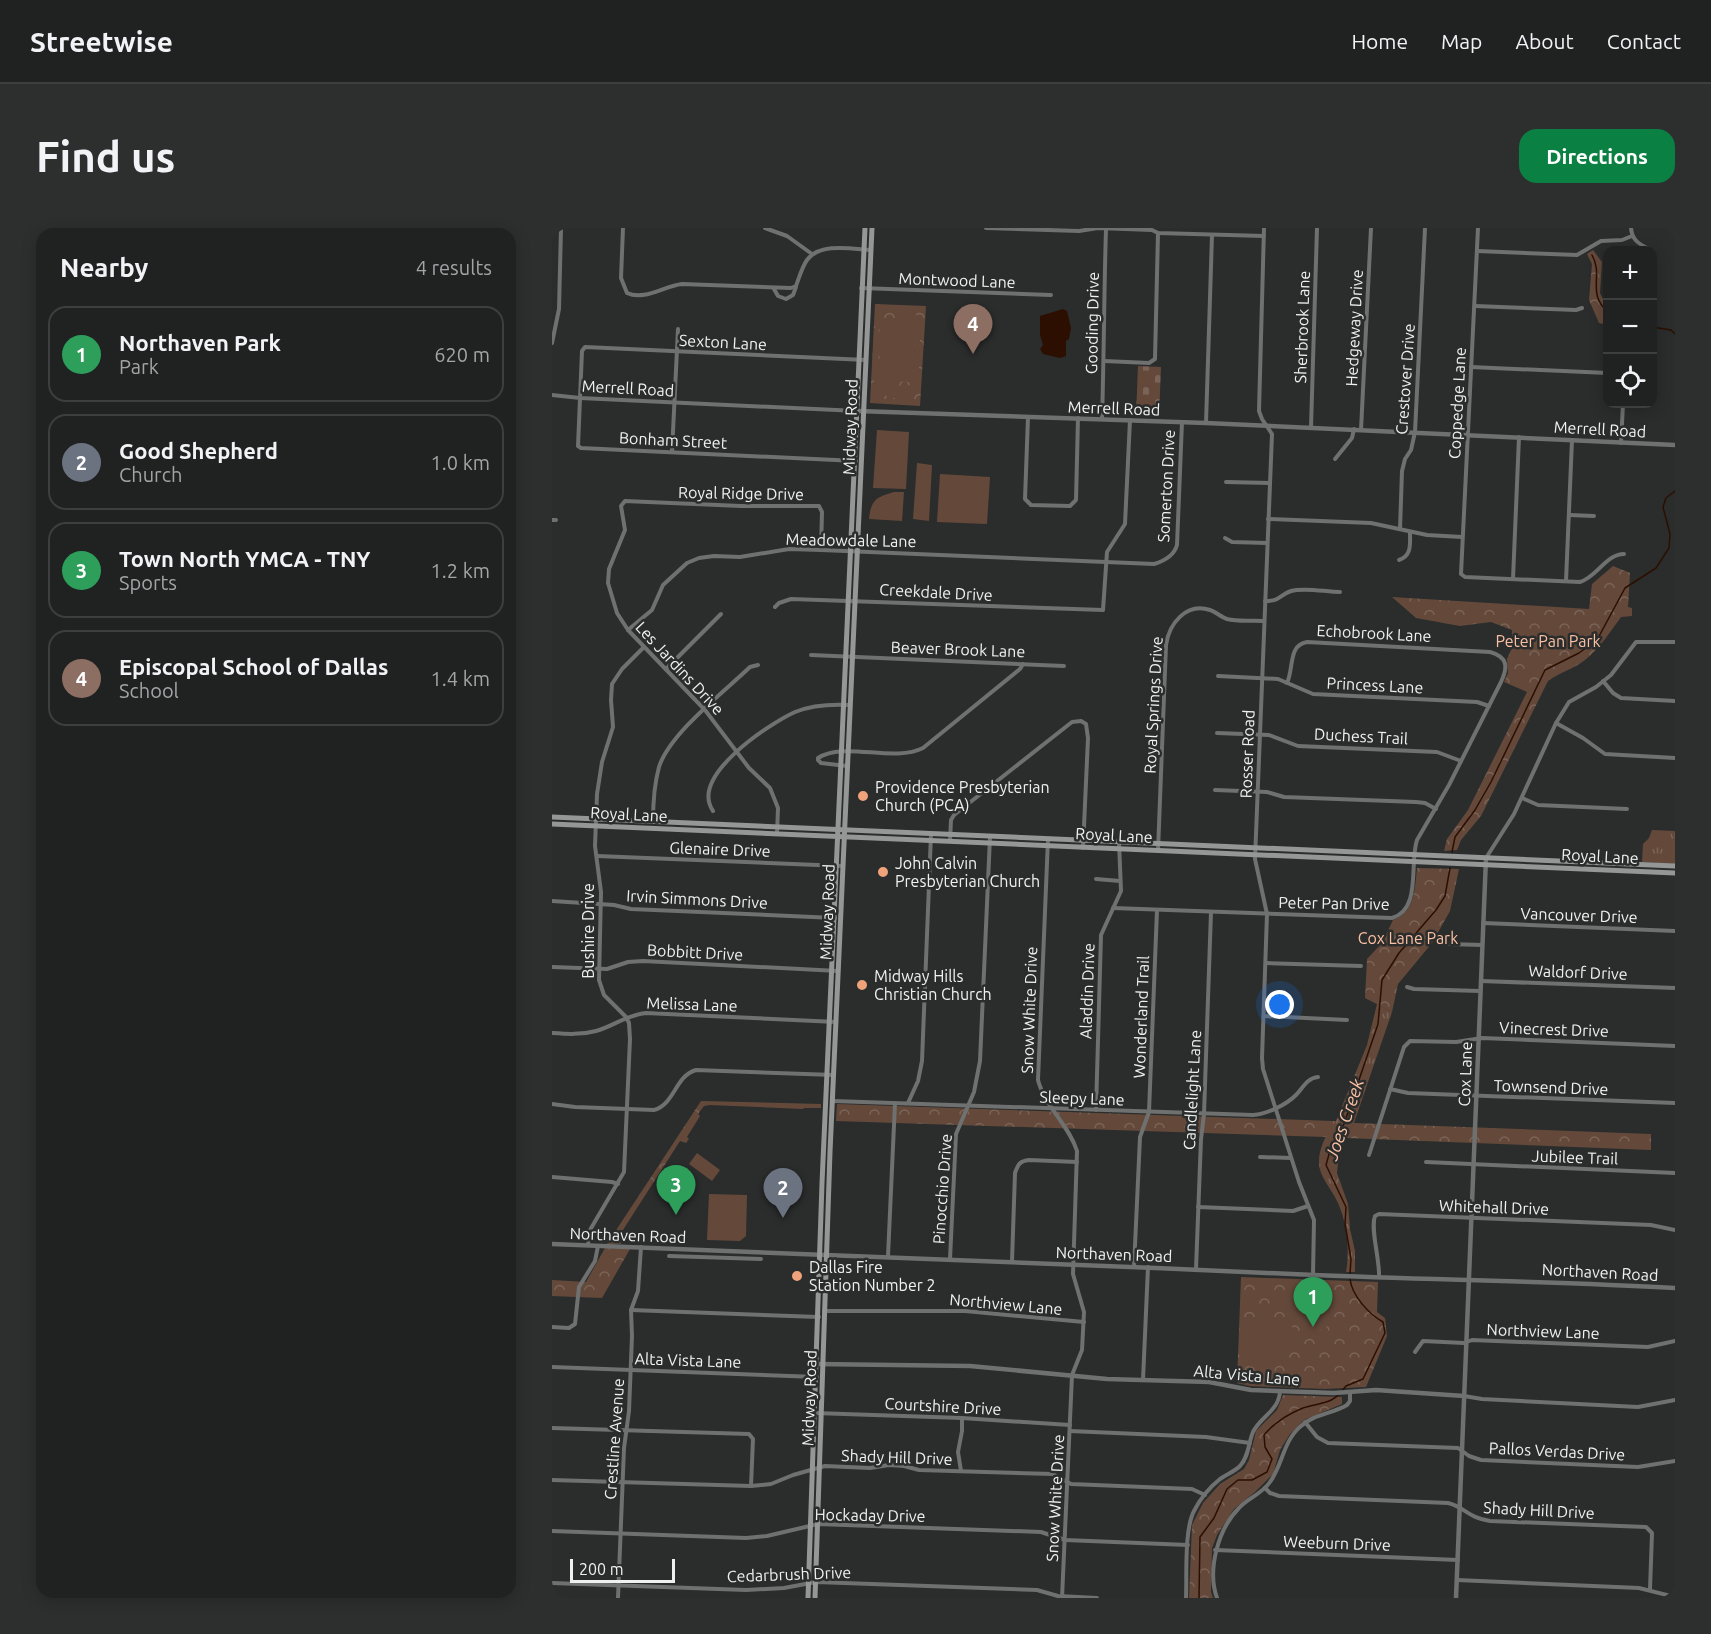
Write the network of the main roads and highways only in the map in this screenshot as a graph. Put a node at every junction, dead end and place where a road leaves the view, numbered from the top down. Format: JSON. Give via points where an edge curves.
{"nodes":[{"id":1,"x":865,"y":228,"type":"edge"},
{"id":2,"x":872,"y":228,"type":"edge"},
{"id":3,"x":860,"y":316,"type":"junction"},
{"id":4,"x":867,"y":316,"type":"junction"},
{"id":5,"x":862,"y":360,"type":"junction"},
{"id":6,"x":861,"y":411,"type":"junction"},
{"id":7,"x":851,"y":600,"type":"junction"},
{"id":8,"x":552,"y":817,"type":"edge"},
{"id":9,"x":596,"y":822,"type":"junction"},
{"id":10,"x":552,"y":824,"type":"edge"},
{"id":11,"x":841,"y":830,"type":"junction"},
{"id":12,"x":894,"y":833,"type":"junction"},
{"id":13,"x":840,"y":837,"type":"junction"},
{"id":14,"x":931,"y":837,"type":"junction"},
{"id":15,"x":894,"y":840,"type":"junction"},
{"id":16,"x":1083,"y":844,"type":"junction"},
{"id":17,"x":1256,"y":851,"type":"junction"},
{"id":18,"x":1540,"y":860,"type":"junction"},
{"id":19,"x":1675,"y":866,"type":"edge"},
{"id":20,"x":1539,"y":867,"type":"junction"},
{"id":21,"x":1628,"y":868,"type":"junction"},
{"id":22,"x":1675,"y":873,"type":"edge"},
{"id":23,"x":833,"y":1022,"type":"junction"},
{"id":24,"x":808,"y":1598,"type":"edge"},
{"id":25,"x":815,"y":1598,"type":"edge"}],
"edges":[{"from":1,"to":3,"type":"main road","name":"Midway Road"},
{"from":2,"to":4,"type":"main road","name":"Midway Road"},
{"from":3,"to":4,"type":"main road"},
{"from":3,"to":5,"type":"main road","name":"Midway Road"},
{"from":4,"to":5,"type":"main road","name":"Midway Road"},
{"from":5,"to":6,"type":"main road","name":"Midway Road"},
{"from":6,"to":7,"type":"main road","name":"Midway Road","via":[[850,551]]},
{"from":6,"to":7,"type":"main road","name":"Midway Road","via":[[863,461]]},
{"from":7,"to":11,"type":"main road","name":"Midway Road"},
{"from":8,"to":9,"type":"main road","name":"Royal Lane"},
{"from":9,"to":10,"type":"main road","name":"Royal Lane"},
{"from":9,"to":11,"type":"main road","name":"Royal Lane"},
{"from":9,"to":13,"type":"main road","name":"Royal Lane"},
{"from":11,"to":12,"type":"main road","name":"Royal Lane"},
{"from":11,"to":13,"type":"main road","name":"Midway Road"},
{"from":12,"to":14,"type":"main road","name":"Royal Lane"},
{"from":12,"to":15,"type":"main road"},
{"from":13,"to":15,"type":"main road","name":"Royal Lane"},
{"from":13,"to":23,"type":"main road","name":"Midway Road"},
{"from":14,"to":15,"type":"main road","name":"Royal Lane"},
{"from":14,"to":16,"type":"main road","name":"Royal Lane"},
{"from":16,"to":17,"type":"main road","name":"Royal Lane","via":[[1119,842]]},
{"from":16,"to":17,"type":"main road","name":"Royal Lane","via":[[1119,850]]},
{"from":17,"to":18,"type":"main road","name":"Royal Lane"},
{"from":17,"to":20,"type":"main road","name":"Royal Lane"},
{"from":18,"to":20,"type":"main road"},
{"from":18,"to":21,"type":"main road","name":"Royal Lane"},
{"from":19,"to":21,"type":"main road","name":"Royal Lane"},
{"from":20,"to":21,"type":"main road","name":"Royal Lane"},
{"from":21,"to":22,"type":"main road","name":"Royal Lane"},
{"from":23,"to":24,"type":"main road","name":"Midway Road","via":[[827,1075]]},
{"from":23,"to":25,"type":"main road","name":"Midway Road"}]}
